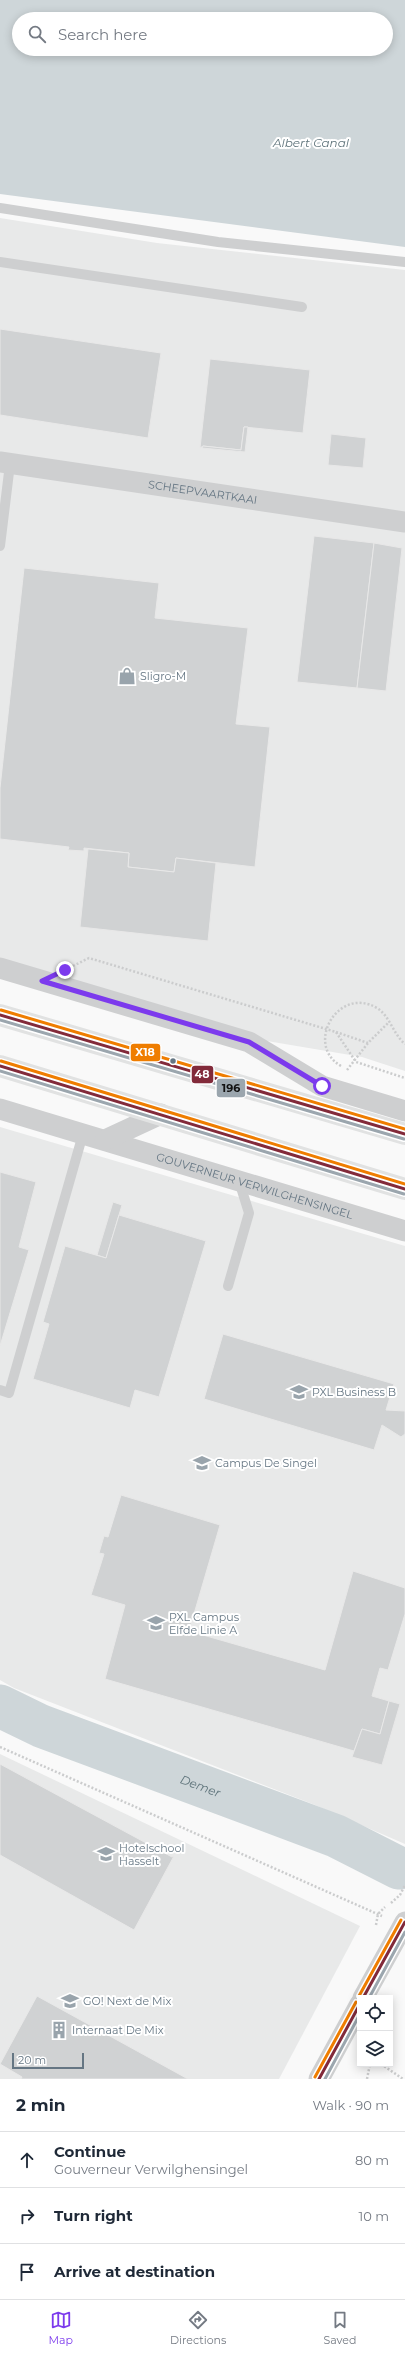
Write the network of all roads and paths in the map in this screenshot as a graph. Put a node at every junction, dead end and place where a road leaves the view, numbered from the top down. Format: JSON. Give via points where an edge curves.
{"nodes":[{"id":1,"x":0,"y":208,"type":"edge"},
{"id":2,"x":0,"y":262,"type":"edge"},
{"id":3,"x":405,"y":262,"type":"edge"},
{"id":4,"x":302,"y":307,"type":"dead end"},
{"id":5,"x":5,"y":463,"type":"edge"},
{"id":6,"x":405,"y":522,"type":"edge"},
{"id":7,"x":0,"y":546,"type":"edge"},
{"id":8,"x":0,"y":968,"type":"edge"},
{"id":9,"x":42,"y":981,"type":"junction"},
{"id":10,"x":0,"y":1014,"type":"edge"},
{"id":11,"x":388,"y":1023,"type":"junction"},
{"id":12,"x":336,"y":1032,"type":"junction"},
{"id":13,"x":368,"y":1043,"type":"junction"},
{"id":14,"x":405,"y":1044,"type":"edge"},
{"id":15,"x":0,"y":1066,"type":"edge"},
{"id":16,"x":347,"y":1070,"type":"junction"},
{"id":17,"x":355,"y":1072,"type":"dead end"},
{"id":18,"x":405,"y":1078,"type":"edge"},
{"id":19,"x":0,"y":1110,"type":"edge"},
{"id":20,"x":405,"y":1111,"type":"edge"},
{"id":21,"x":161,"y":1114,"type":"junction"},
{"id":22,"x":83,"y":1134,"type":"junction"},
{"id":23,"x":405,"y":1134,"type":"edge"},
{"id":24,"x":105,"y":1140,"type":"junction"},
{"id":25,"x":239,"y":1181,"type":"junction"},
{"id":26,"x":405,"y":1189,"type":"edge"},
{"id":27,"x":405,"y":1231,"type":"edge"},
{"id":28,"x":228,"y":1286,"type":"dead end"},
{"id":29,"x":0,"y":1390,"type":"edge"},
{"id":30,"x":0,"y":1747,"type":"edge"},
{"id":31,"x":405,"y":1885,"type":"edge"},
{"id":32,"x":378,"y":1914,"type":"junction"},
{"id":33,"x":404,"y":1924,"type":"edge"},
{"id":34,"x":365,"y":1995,"type":"edge"},
{"id":35,"x":357,"y":2010,"type":"edge"},
{"id":36,"x":369,"y":2067,"type":"edge"},
{"id":37,"x":385,"y":2067,"type":"edge"},
{"id":38,"x":321,"y":2078,"type":"edge"},
{"id":39,"x":367,"y":2079,"type":"edge"},
{"id":40,"x":403,"y":2079,"type":"edge"}],
"edges":[{"from":1,"to":3,"type":"lane","via":[[218,242]]},
{"from":2,"to":4,"type":"lane"},
{"from":5,"to":6,"type":"street","name":"SCHEEPVAARTKAAI"},
{"from":5,"to":7,"type":"lane"},
{"from":8,"to":9,"type":"street"},
{"from":9,"to":12,"type":"path","via":[[89,958]]},
{"from":9,"to":20,"type":"street","via":[[249,1042],[322,1086]]},
{"from":10,"to":23,"type":"highway"},
{"from":11,"to":13,"type":"path"},
{"from":11,"to":14,"type":"path"},
{"from":11,"to":16,"type":"path","via":[[377,1008],[364,1003],[340,1008],[332,1017],[325,1031],[325,1042],[335,1063]]},
{"from":12,"to":13,"type":"path"},
{"from":12,"to":18,"type":"path","via":[[356,1062]]},
{"from":13,"to":16,"type":"path"},
{"from":15,"to":21,"type":"highway"},
{"from":16,"to":17,"type":"path"},
{"from":19,"to":22,"type":"street","name":"GOUVERNEUR VERWILGHENSINGEL"},
{"from":21,"to":24,"type":"street"},
{"from":21,"to":26,"type":"highway"},
{"from":22,"to":24,"type":"street","name":"GOUVERNEUR VERWILGHENSINGEL"},
{"from":22,"to":29,"type":"lane","via":[[12,1387],[9,1393]]},
{"from":24,"to":25,"type":"street","name":"GOUVERNEUR VERWILGHENSINGEL"},
{"from":25,"to":27,"type":"street","name":"GOUVERNEUR VERWILGHENSINGEL"},
{"from":25,"to":28,"type":"lane","via":[[249,1212]]},
{"from":30,"to":32,"type":"path"},
{"from":31,"to":32,"type":"path","via":[[400,1895]]},
{"from":32,"to":33,"type":"path"},
{"from":33,"to":34,"type":"street"},
{"from":35,"to":38,"type":"street"},
{"from":36,"to":39,"type":"path"},
{"from":37,"to":40,"type":"path"}]}
